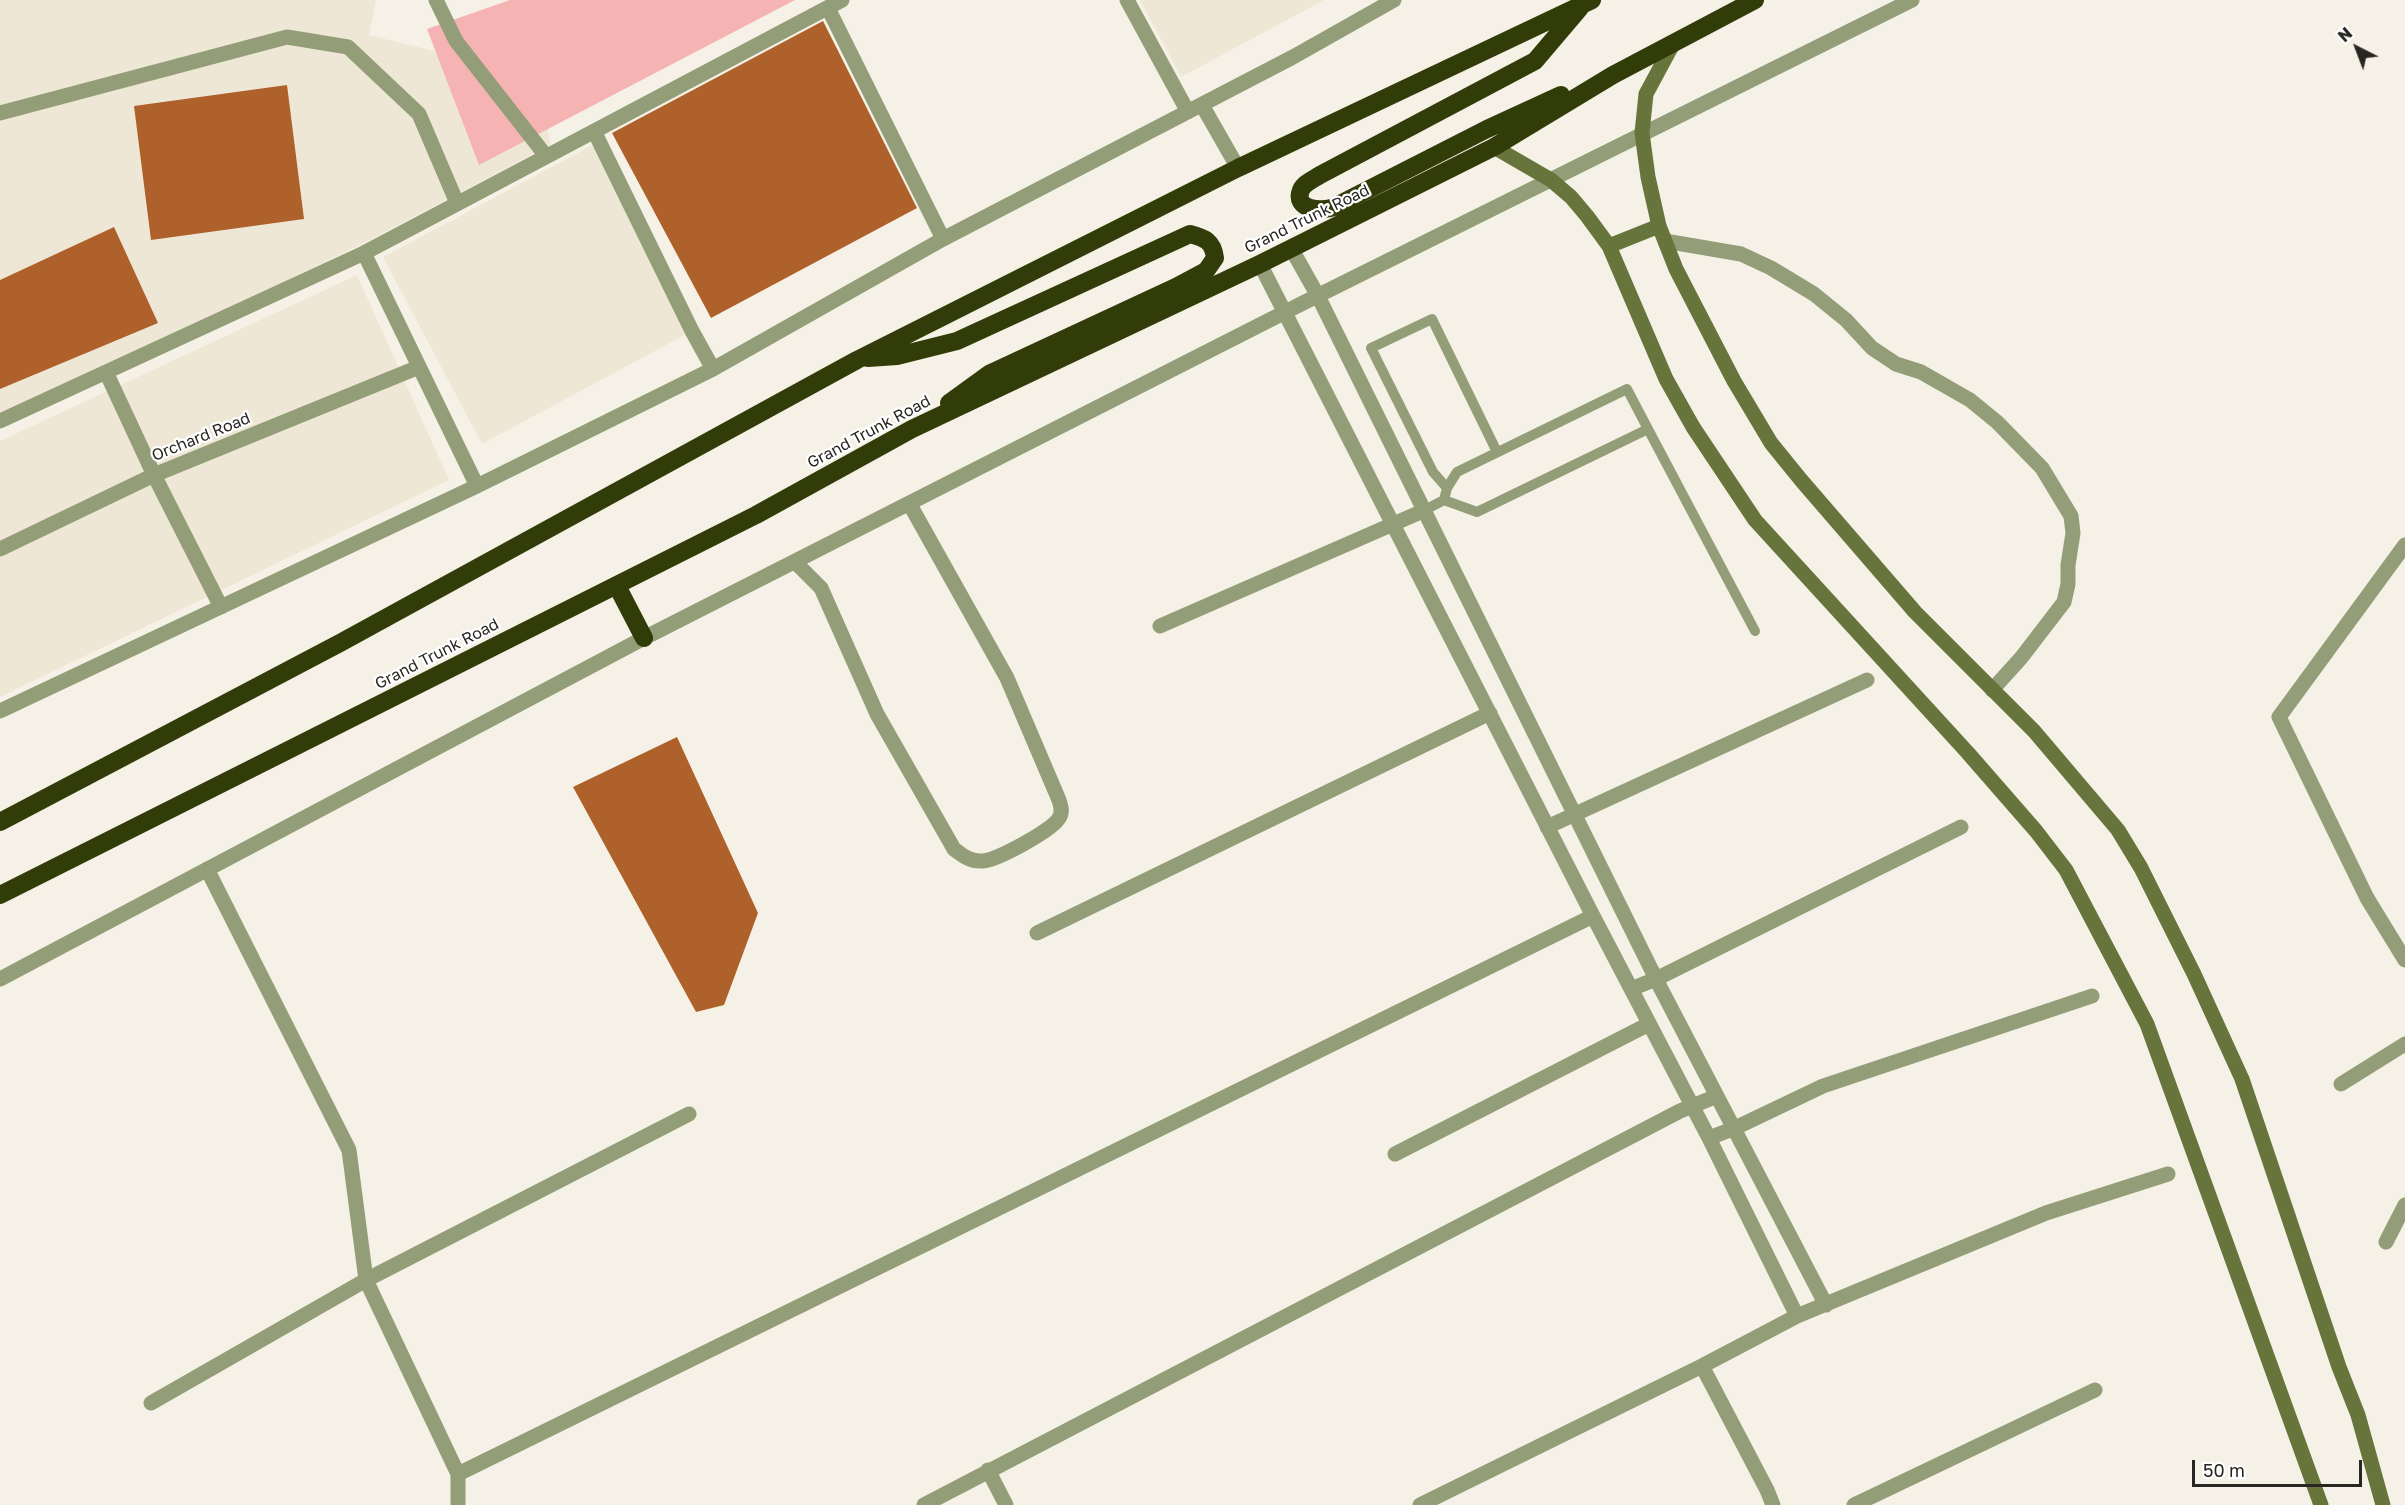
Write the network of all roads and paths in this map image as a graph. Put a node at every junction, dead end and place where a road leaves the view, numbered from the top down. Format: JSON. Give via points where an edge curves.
{"nodes":[{"id":1,"x":436,"y":0,"type":"edge"},
{"id":2,"x":842,"y":0,"type":"edge"},
{"id":3,"x":1127,"y":0,"type":"edge"},
{"id":4,"x":1394,"y":0,"type":"edge"},
{"id":5,"x":1755,"y":0,"type":"edge"},
{"id":6,"x":1912,"y":0,"type":"edge"},
{"id":7,"x":1587,"y":2,"type":"edge"},
{"id":8,"x":828,"y":8,"type":"junction"},
{"id":9,"x":1676,"y":40,"type":"junction"},
{"id":10,"x":1612,"y":75,"type":"junction"},
{"id":11,"x":1202,"y":105,"type":"junction"},
{"id":12,"x":1188,"y":112,"type":"junction"},
{"id":13,"x":0,"y":113,"type":"edge"},
{"id":14,"x":594,"y":130,"type":"junction"},
{"id":15,"x":1642,"y":133,"type":"junction"},
{"id":16,"x":1494,"y":147,"type":"junction"},
{"id":17,"x":546,"y":156,"type":"junction"},
{"id":18,"x":1238,"y":168,"type":"junction"},
{"id":19,"x":1551,"y":180,"type":"junction"},
{"id":20,"x":457,"y":203,"type":"junction"},
{"id":21,"x":1659,"y":226,"type":"junction"},
{"id":22,"x":943,"y":239,"type":"junction"},
{"id":23,"x":1665,"y":241,"type":"junction"},
{"id":24,"x":1609,"y":246,"type":"junction"},
{"id":25,"x":1291,"y":248,"type":"junction"},
{"id":26,"x":364,"y":253,"type":"junction"},
{"id":27,"x":1260,"y":264,"type":"junction"},
{"id":28,"x":1318,"y":296,"type":"junction"},
{"id":29,"x":1285,"y":313,"type":"junction"},
{"id":30,"x":857,"y":360,"type":"junction"},
{"id":31,"x":419,"y":367,"type":"junction"},
{"id":32,"x":713,"y":369,"type":"junction"},
{"id":33,"x":106,"y":372,"type":"junction"},
{"id":34,"x":0,"y":421,"type":"edge"},
{"id":35,"x":912,"y":429,"type":"junction"},
{"id":36,"x":1648,"y":429,"type":"junction"},
{"id":37,"x":1497,"y":452,"type":"junction"},
{"id":38,"x":154,"y":475,"type":"junction"},
{"id":39,"x":477,"y":486,"type":"junction"},
{"id":40,"x":1447,"y":488,"type":"junction"},
{"id":41,"x":1444,"y":500,"type":"junction"},
{"id":42,"x":909,"y":503,"type":"junction"},
{"id":43,"x":1423,"y":511,"type":"junction"},
{"id":44,"x":1392,"y":524,"type":"junction"},
{"id":45,"x":2405,"y":545,"type":"edge"},
{"id":46,"x":0,"y":549,"type":"edge"},
{"id":47,"x":795,"y":562,"type":"junction"},
{"id":48,"x":617,"y":586,"type":"junction"},
{"id":49,"x":221,"y":607,"type":"junction"},
{"id":50,"x":1160,"y":626,"type":"dead end"},
{"id":51,"x":1755,"y":631,"type":"dead end"},
{"id":52,"x":644,"y":638,"type":"junction"},
{"id":53,"x":1867,"y":680,"type":"dead end"},
{"id":54,"x":1992,"y":690,"type":"junction"},
{"id":55,"x":0,"y":711,"type":"edge"},
{"id":56,"x":1490,"y":713,"type":"junction"},
{"id":57,"x":1575,"y":814,"type":"junction"},
{"id":58,"x":0,"y":822,"type":"edge"},
{"id":59,"x":1547,"y":826,"type":"junction"},
{"id":60,"x":1961,"y":827,"type":"dead end"},
{"id":61,"x":207,"y":870,"type":"junction"},
{"id":62,"x":0,"y":895,"type":"edge"},
{"id":63,"x":1593,"y":916,"type":"junction"},
{"id":64,"x":1037,"y":933,"type":"dead end"},
{"id":65,"x":2405,"y":960,"type":"edge"},
{"id":66,"x":0,"y":979,"type":"edge"},
{"id":67,"x":1656,"y":979,"type":"junction"},
{"id":68,"x":1631,"y":989,"type":"junction"},
{"id":69,"x":2092,"y":996,"type":"dead end"},
{"id":70,"x":1650,"y":1024,"type":"junction"},
{"id":71,"x":2405,"y":1044,"type":"edge"},
{"id":72,"x":2341,"y":1084,"type":"dead end"},
{"id":73,"x":1718,"y":1096,"type":"junction"},
{"id":74,"x":1692,"y":1107,"type":"junction"},
{"id":75,"x":689,"y":1114,"type":"dead end"},
{"id":76,"x":1735,"y":1128,"type":"junction"},
{"id":77,"x":1708,"y":1138,"type":"junction"},
{"id":78,"x":1395,"y":1154,"type":"dead end"},
{"id":79,"x":2168,"y":1174,"type":"dead end"},
{"id":80,"x":2405,"y":1205,"type":"edge"},
{"id":81,"x":2386,"y":1242,"type":"dead end"},
{"id":82,"x":366,"y":1280,"type":"junction"},
{"id":83,"x":1827,"y":1305,"type":"junction"},
{"id":84,"x":1797,"y":1316,"type":"junction"},
{"id":85,"x":1702,"y":1366,"type":"junction"},
{"id":86,"x":2095,"y":1390,"type":"dead end"},
{"id":87,"x":152,"y":1403,"type":"dead end"},
{"id":88,"x":988,"y":1470,"type":"junction"},
{"id":89,"x":458,"y":1474,"type":"junction"},
{"id":90,"x":458,"y":1505,"type":"edge"},
{"id":91,"x":924,"y":1505,"type":"edge"},
{"id":92,"x":1006,"y":1505,"type":"edge"},
{"id":93,"x":1420,"y":1505,"type":"edge"},
{"id":94,"x":1773,"y":1505,"type":"edge"},
{"id":95,"x":1854,"y":1505,"type":"edge"},
{"id":96,"x":2321,"y":1505,"type":"edge"},
{"id":97,"x":2383,"y":1505,"type":"edge"}],
"edges":[{"from":1,"to":17,"type":"street","via":[[456,41]]},
{"from":2,"to":8,"type":"street"},
{"from":3,"to":12,"type":"street"},
{"from":4,"to":11,"type":"street"},
{"from":5,"to":9,"type":"highway","name":"Grand Trunk Road"},
{"from":6,"to":15,"type":"street"},
{"from":7,"to":10,"type":"highway","via":[[1535,61],[1308,182],[1301,190],[1301,198],[1306,206],[1323,212],[1527,110]]},
{"from":7,"to":18,"type":"highway"},
{"from":8,"to":14,"type":"street"},
{"from":8,"to":22,"type":"street"},
{"from":9,"to":10,"type":"highway","name":"Grand Trunk Road"},
{"from":9,"to":15,"type":"street","via":[[1646,94]]},
{"from":10,"to":16,"type":"highway","name":"Grand Trunk Road"},
{"from":11,"to":12,"type":"street"},
{"from":11,"to":18,"type":"street"},
{"from":12,"to":22,"type":"street"},
{"from":13,"to":20,"type":"street","via":[[287,36],[348,47],[419,114]]},
{"from":14,"to":17,"type":"street"},
{"from":14,"to":32,"type":"street"},
{"from":15,"to":19,"type":"street"},
{"from":15,"to":21,"type":"street"},
{"from":16,"to":19,"type":"street"},
{"from":16,"to":25,"type":"highway","name":"Grand Trunk Road"},
{"from":17,"to":20,"type":"street"},
{"from":18,"to":30,"type":"highway"},
{"from":19,"to":24,"type":"street","via":[[1571,197]]},
{"from":19,"to":28,"type":"street"},
{"from":20,"to":26,"type":"street"},
{"from":21,"to":23,"type":"street"},
{"from":21,"to":24,"type":"street"},
{"from":22,"to":32,"type":"street"},
{"from":23,"to":54,"type":"street","via":[[1719,354],[1771,443],[1915,612]]},
{"from":23,"to":54,"type":"street","via":[[1741,254],[1771,268],[1814,294],[1872,348],[1896,364],[1921,372],[1970,400],[2042,468],[2071,516],[2073,533],[2064,602]]},
{"from":24,"to":96,"type":"street","via":[[1666,379],[1755,520],[1968,753],[2066,870],[2147,1024]]},
{"from":25,"to":27,"type":"highway","name":"Grand Trunk Road"},
{"from":25,"to":28,"type":"street"},
{"from":26,"to":31,"type":"street"},
{"from":26,"to":33,"type":"street"},
{"from":27,"to":29,"type":"street"},
{"from":27,"to":35,"type":"highway","name":"Grand Trunk Road"},
{"from":28,"to":29,"type":"street"},
{"from":28,"to":43,"type":"street"},
{"from":29,"to":42,"type":"street"},
{"from":29,"to":44,"type":"street"},
{"from":30,"to":35,"type":"highway","via":[[897,356],[957,341],[1190,234],[1207,238],[1214,248],[1215,258],[1206,271],[989,374]]},
{"from":30,"to":58,"type":"highway","via":[[340,643]]},
{"from":31,"to":38,"type":"street","name":"Orchard Road"},
{"from":31,"to":39,"type":"street"},
{"from":32,"to":39,"type":"street"},
{"from":33,"to":34,"type":"street"},
{"from":33,"to":38,"type":"street"},
{"from":35,"to":48,"type":"highway","name":"Grand Trunk Road"},
{"from":36,"to":37,"type":"lane","via":[[1628,388]]},
{"from":36,"to":41,"type":"lane","via":[[1477,512]]},
{"from":36,"to":51,"type":"lane"},
{"from":37,"to":40,"type":"lane","via":[[1457,472]]},
{"from":37,"to":40,"type":"lane","via":[[1432,318],[1371,348],[1433,471]]},
{"from":38,"to":46,"type":"street","name":"Orchard Road"},
{"from":38,"to":49,"type":"street"},
{"from":39,"to":49,"type":"street"},
{"from":40,"to":41,"type":"lane"},
{"from":41,"to":43,"type":"lane"},
{"from":42,"to":47,"type":"street"},
{"from":42,"to":47,"type":"street","via":[[1007,678],[1062,809],[1059,818],[1044,832],[1021,845],[984,861],[966,858],[954,849],[877,714],[821,588]]},
{"from":43,"to":44,"type":"street"},
{"from":43,"to":57,"type":"street"},
{"from":44,"to":50,"type":"street"},
{"from":44,"to":56,"type":"street"},
{"from":45,"to":65,"type":"street","via":[[2279,717],[2367,898]]},
{"from":47,"to":52,"type":"street"},
{"from":48,"to":52,"type":"highway"},
{"from":48,"to":62,"type":"highway","name":"Grand Trunk Road"},
{"from":49,"to":55,"type":"street"},
{"from":52,"to":61,"type":"street"},
{"from":53,"to":57,"type":"street"},
{"from":54,"to":97,"type":"street","via":[[2034,731],[2118,830],[2194,974],[2242,1079],[2358,1414]]},
{"from":56,"to":59,"type":"street"},
{"from":56,"to":64,"type":"street"},
{"from":57,"to":59,"type":"street"},
{"from":57,"to":67,"type":"street"},
{"from":59,"to":63,"type":"street"},
{"from":60,"to":67,"type":"street"},
{"from":61,"to":66,"type":"street"},
{"from":61,"to":82,"type":"street","via":[[349,1150]]},
{"from":63,"to":68,"type":"street"},
{"from":63,"to":89,"type":"street"},
{"from":67,"to":68,"type":"street"},
{"from":67,"to":73,"type":"street"},
{"from":68,"to":70,"type":"street"},
{"from":69,"to":76,"type":"street","via":[[1823,1086]]},
{"from":70,"to":74,"type":"street"},
{"from":70,"to":78,"type":"street"},
{"from":71,"to":72,"type":"street"},
{"from":73,"to":74,"type":"street"},
{"from":73,"to":76,"type":"street"},
{"from":74,"to":77,"type":"street"},
{"from":74,"to":88,"type":"street"},
{"from":75,"to":82,"type":"street"},
{"from":76,"to":77,"type":"street"},
{"from":76,"to":83,"type":"street"},
{"from":77,"to":84,"type":"street"},
{"from":79,"to":83,"type":"street","via":[[2046,1213]]},
{"from":80,"to":81,"type":"street"},
{"from":82,"to":87,"type":"street"},
{"from":82,"to":89,"type":"street"},
{"from":83,"to":84,"type":"street"},
{"from":84,"to":85,"type":"street"},
{"from":85,"to":93,"type":"street"},
{"from":85,"to":94,"type":"street"},
{"from":86,"to":95,"type":"street"},
{"from":88,"to":91,"type":"street"},
{"from":88,"to":92,"type":"street"},
{"from":89,"to":90,"type":"street"}]}
